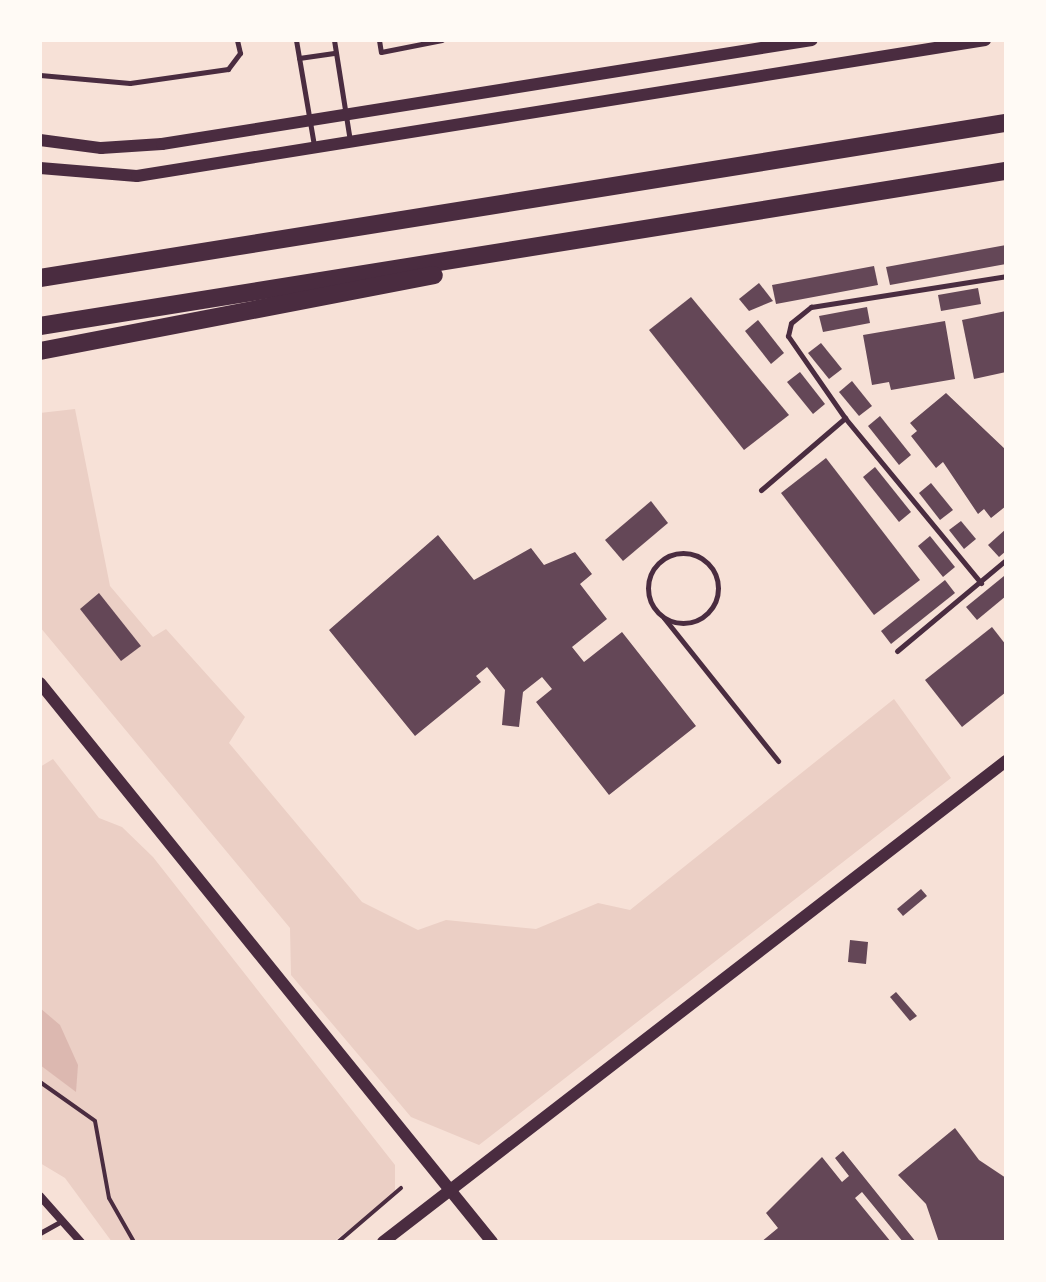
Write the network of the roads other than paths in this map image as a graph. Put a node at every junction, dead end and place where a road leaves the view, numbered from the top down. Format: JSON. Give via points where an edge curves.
{"nodes":[{"id":1,"x":237,"y":40,"type":"edge"},
{"id":2,"x":296,"y":40,"type":"edge"},
{"id":3,"x":334,"y":40,"type":"edge"},
{"id":4,"x":379,"y":40,"type":"edge"},
{"id":5,"x":442,"y":40,"type":"edge"},
{"id":6,"x":812,"y":40,"type":"edge"},
{"id":7,"x":977,"y":41,"type":"edge"},
{"id":8,"x":336,"y":53,"type":"junction"},
{"id":9,"x":299,"y":58,"type":"junction"},
{"id":10,"x":40,"y":75,"type":"edge"},
{"id":11,"x":346,"y":115,"type":"junction"},
{"id":12,"x":310,"y":121,"type":"junction"},
{"id":13,"x":1006,"y":123,"type":"edge"},
{"id":14,"x":40,"y":140,"type":"edge"},
{"id":15,"x":351,"y":142,"type":"junction"},
{"id":16,"x":314,"y":148,"type":"junction"},
{"id":17,"x":40,"y":168,"type":"edge"},
{"id":18,"x":1006,"y":171,"type":"edge"},
{"id":19,"x":531,"y":248,"type":"junction"},
{"id":20,"x":1006,"y":276,"type":"edge"},
{"id":21,"x":40,"y":278,"type":"edge"},
{"id":22,"x":40,"y":326,"type":"edge"},
{"id":23,"x":40,"y":351,"type":"edge"},
{"id":24,"x":845,"y":418,"type":"junction"},
{"id":25,"x":761,"y":490,"type":"dead end"},
{"id":26,"x":1006,"y":560,"type":"edge"},
{"id":27,"x":981,"y":583,"type":"junction"},
{"id":28,"x":664,"y":618,"type":"junction"},
{"id":29,"x":897,"y":651,"type":"dead end"},
{"id":30,"x":40,"y":683,"type":"edge"},
{"id":31,"x":778,"y":761,"type":"dead end"},
{"id":32,"x":1006,"y":761,"type":"edge"},
{"id":33,"x":451,"y":1191,"type":"junction"},
{"id":34,"x":40,"y":1196,"type":"edge"},
{"id":35,"x":63,"y":1220,"type":"junction"},
{"id":36,"x":40,"y":1233,"type":"edge"},
{"id":37,"x":81,"y":1242,"type":"edge"},
{"id":38,"x":383,"y":1242,"type":"edge"},
{"id":39,"x":492,"y":1242,"type":"edge"}],
"edges":[{"from":1,"to":10,"type":"lane","via":[[240,53],[228,69],[130,83]]},
{"from":2,"to":9,"type":"lane"},
{"from":3,"to":8,"type":"lane"},
{"from":4,"to":5,"type":"lane","via":[[381,52]]},
{"from":6,"to":11,"type":"street"},
{"from":7,"to":15,"type":"street"},
{"from":8,"to":9,"type":"lane"},
{"from":8,"to":11,"type":"lane"},
{"from":9,"to":12,"type":"lane"},
{"from":11,"to":12,"type":"street"},
{"from":11,"to":15,"type":"lane"},
{"from":12,"to":14,"type":"street","via":[[162,144],[101,148]]},
{"from":12,"to":16,"type":"lane"},
{"from":13,"to":21,"type":"highway"},
{"from":15,"to":16,"type":"street"},
{"from":16,"to":17,"type":"street","via":[[137,176]]},
{"from":18,"to":19,"type":"highway"},
{"from":19,"to":22,"type":"highway"},
{"from":19,"to":23,"type":"highway","via":[[349,295]]},
{"from":20,"to":24,"type":"lane","via":[[811,307],[791,323],[788,336]]},
{"from":24,"to":25,"type":"lane"},
{"from":24,"to":27,"type":"lane"},
{"from":26,"to":27,"type":"lane"},
{"from":27,"to":29,"type":"lane"},
{"from":28,"to":28,"type":"lane","via":[[648,594],[653,568],[680,552],[701,557],[716,573],[713,608],[689,623]]},
{"from":28,"to":31,"type":"lane"},
{"from":30,"to":33,"type":"street"},
{"from":32,"to":33,"type":"street"},
{"from":33,"to":38,"type":"street"},
{"from":33,"to":39,"type":"street"},
{"from":34,"to":35,"type":"street"},
{"from":35,"to":36,"type":"lane"},
{"from":35,"to":37,"type":"street"}]}
